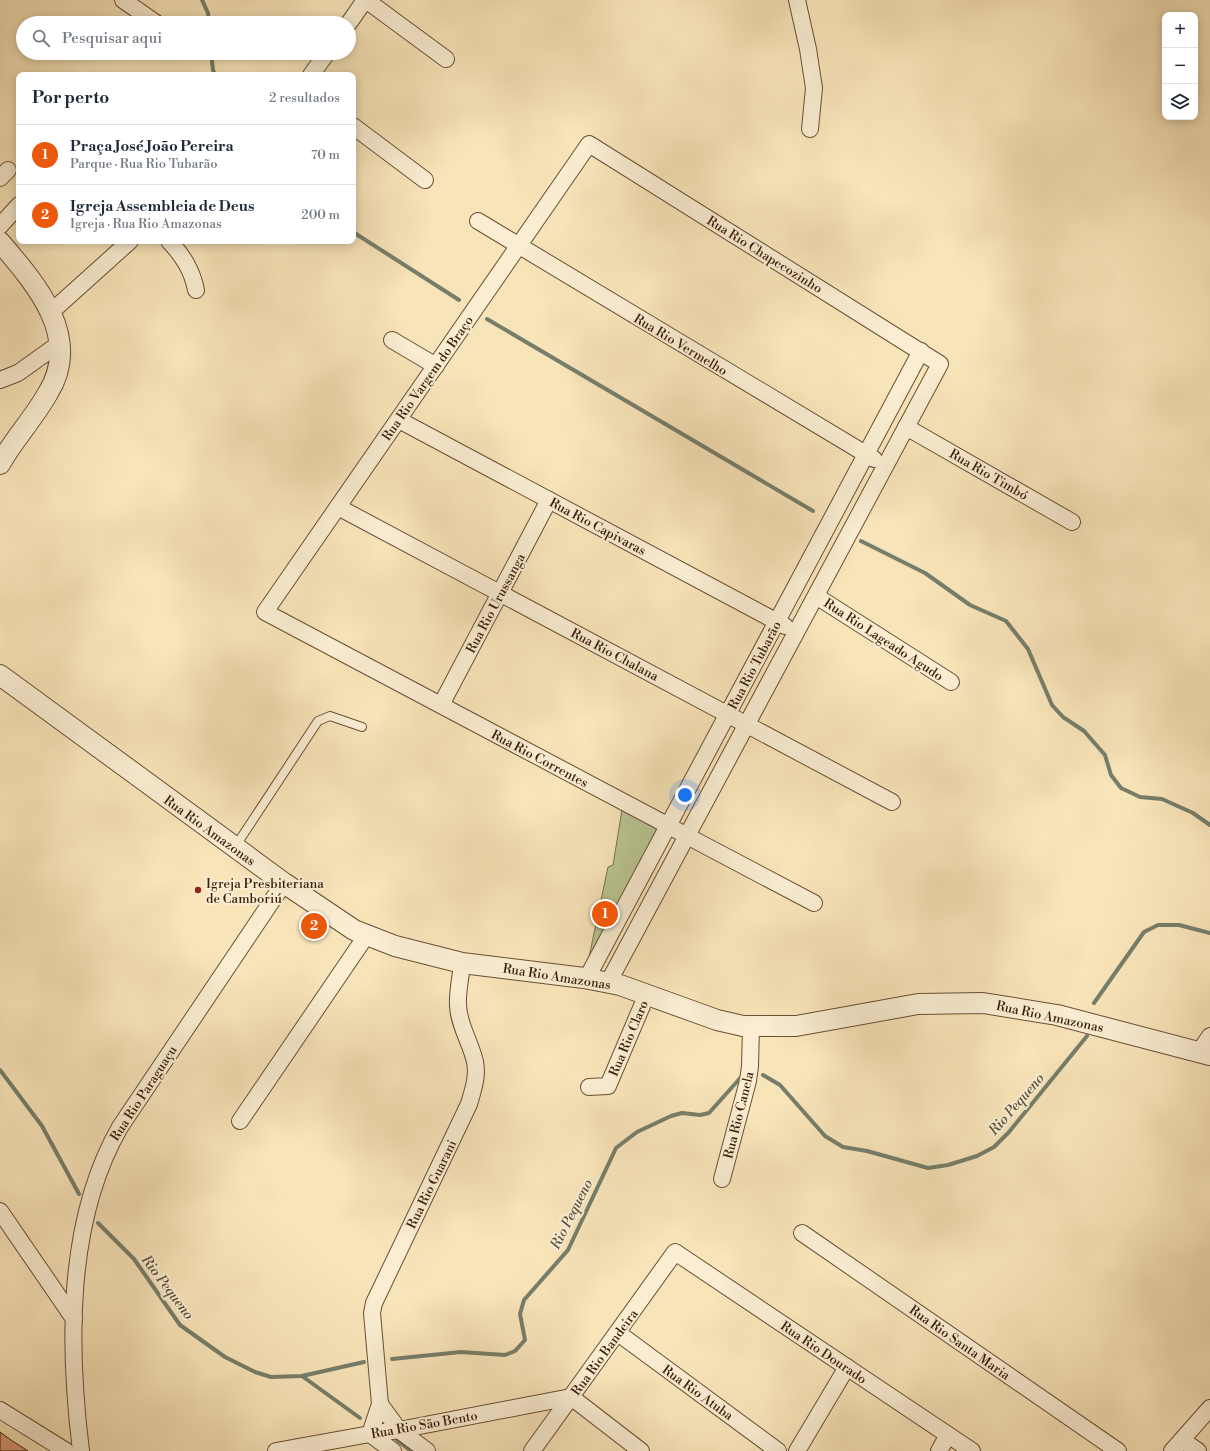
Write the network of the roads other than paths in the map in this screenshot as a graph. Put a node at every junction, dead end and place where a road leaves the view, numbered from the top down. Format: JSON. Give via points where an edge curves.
{"nodes":[{"id":1,"x":122,"y":0,"type":"edge"},
{"id":2,"x":366,"y":0,"type":"edge"},
{"id":3,"x":797,"y":0,"type":"edge"},
{"id":4,"x":146,"y":16,"type":"edge"},
{"id":5,"x":354,"y":16,"type":"edge"},
{"id":6,"x":446,"y":59,"type":"dead end"},
{"id":7,"x":322,"y":60,"type":"edge"},
{"id":8,"x":313,"y":72,"type":"edge"},
{"id":9,"x":356,"y":128,"type":"edge"},
{"id":10,"x":810,"y":129,"type":"dead end"},
{"id":11,"x":589,"y":144,"type":"joint"},
{"id":12,"x":425,"y":180,"type":"dead end"},
{"id":13,"x":16,"y":208,"type":"edge"},
{"id":14,"x":478,"y":221,"type":"dead end"},
{"id":15,"x":0,"y":226,"type":"edge"},
{"id":16,"x":0,"y":242,"type":"edge"},
{"id":17,"x":127,"y":244,"type":"edge"},
{"id":18,"x":172,"y":244,"type":"edge"},
{"id":19,"x":519,"y":246,"type":"junction"},
{"id":20,"x":196,"y":290,"type":"dead end"},
{"id":21,"x":51,"y":312,"type":"junction"},
{"id":22,"x":392,"y":340,"type":"dead end"},
{"id":23,"x":60,"y":343,"type":"junction"},
{"id":24,"x":921,"y":351,"type":"junction"},
{"id":25,"x":940,"y":364,"type":"joint"},
{"id":26,"x":436,"y":366,"type":"junction"},
{"id":27,"x":0,"y":380,"type":"edge"},
{"id":28,"x":398,"y":420,"type":"junction"},
{"id":29,"x":906,"y":427,"type":"junction"},
{"id":30,"x":866,"y":454,"type":"junction"},
{"id":31,"x":0,"y":464,"type":"edge"},
{"id":32,"x":886,"y":466,"type":"junction"},
{"id":33,"x":549,"y":500,"type":"junction"},
{"id":34,"x":338,"y":507,"type":"junction"},
{"id":35,"x":1072,"y":522,"type":"dead end"},
{"id":36,"x":500,"y":593,"type":"junction"},
{"id":37,"x":816,"y":596,"type":"junction"},
{"id":38,"x":265,"y":612,"type":"joint"},
{"id":39,"x":777,"y":622,"type":"junction"},
{"id":40,"x":796,"y":632,"type":"junction"},
{"id":41,"x":0,"y":675,"type":"edge"},
{"id":42,"x":951,"y":682,"type":"dead end"},
{"id":43,"x":441,"y":706,"type":"junction"},
{"id":44,"x":728,"y":714,"type":"junction"},
{"id":45,"x":747,"y":724,"type":"junction"},
{"id":46,"x":362,"y":726,"type":"dead end"},
{"id":47,"x":892,"y":802,"type":"dead end"},
{"id":48,"x":668,"y":826,"type":"junction"},
{"id":49,"x":687,"y":836,"type":"junction"},
{"id":50,"x":235,"y":848,"type":"junction"},
{"id":51,"x":284,"y":883,"type":"junction"},
{"id":52,"x":814,"y":903,"type":"dead end"},
{"id":53,"x":366,"y":936,"type":"junction"},
{"id":54,"x":462,"y":963,"type":"junction"},
{"id":55,"x":587,"y":978,"type":"junction"},
{"id":56,"x":608,"y":983,"type":"junction"},
{"id":57,"x":647,"y":994,"type":"junction"},
{"id":58,"x":751,"y":1027,"type":"junction"},
{"id":59,"x":1210,"y":1036,"type":"edge"},
{"id":60,"x":1204,"y":1054,"type":"edge"},
{"id":61,"x":589,"y":1086,"type":"dead end"},
{"id":62,"x":240,"y":1121,"type":"dead end"},
{"id":63,"x":722,"y":1179,"type":"dead end"},
{"id":64,"x":0,"y":1211,"type":"edge"},
{"id":65,"x":802,"y":1233,"type":"dead end"},
{"id":66,"x":676,"y":1252,"type":"joint"},
{"id":67,"x":74,"y":1319,"type":"junction"},
{"id":68,"x":618,"y":1333,"type":"junction"},
{"id":69,"x":847,"y":1367,"type":"junction"},
{"id":70,"x":571,"y":1397,"type":"junction"},
{"id":71,"x":380,"y":1404,"type":"junction"},
{"id":72,"x":1210,"y":1408,"type":"edge"},
{"id":73,"x":0,"y":1410,"type":"edge"},
{"id":74,"x":399,"y":1430,"type":"junction"},
{"id":75,"x":370,"y":1434,"type":"junction"},
{"id":76,"x":948,"y":1435,"type":"junction"},
{"id":77,"x":1177,"y":1445,"type":"edge"},
{"id":78,"x":66,"y":1451,"type":"edge"},
{"id":79,"x":81,"y":1451,"type":"edge"},
{"id":80,"x":276,"y":1451,"type":"edge"},
{"id":81,"x":393,"y":1451,"type":"edge"},
{"id":82,"x":427,"y":1451,"type":"edge"},
{"id":83,"x":532,"y":1451,"type":"edge"},
{"id":84,"x":642,"y":1451,"type":"edge"},
{"id":85,"x":778,"y":1451,"type":"edge"},
{"id":86,"x":797,"y":1451,"type":"edge"},
{"id":87,"x":939,"y":1451,"type":"edge"},
{"id":88,"x":972,"y":1451,"type":"edge"},
{"id":89,"x":1118,"y":1451,"type":"edge"},
{"id":90,"x":1198,"y":1451,"type":"edge"}],
"edges":[{"from":1,"to":4,"type":"street"},
{"from":2,"to":5,"type":"street"},
{"from":2,"to":6,"type":"street"},
{"from":3,"to":10,"type":"street","via":[[814,88]]},
{"from":7,"to":8,"type":"street"},
{"from":9,"to":12,"type":"street"},
{"from":11,"to":19,"type":"street","name":"Rua Rio Vargem do Braço"},
{"from":11,"to":24,"type":"street","name":"Rua Rio Chapecozinho"},
{"from":13,"to":15,"type":"street"},
{"from":14,"to":19,"type":"street","name":"Rua Rio Vermelho"},
{"from":16,"to":21,"type":"street","via":[[35,285]]},
{"from":17,"to":21,"type":"street"},
{"from":18,"to":20,"type":"street","via":[[184,258],[194,278]]},
{"from":19,"to":26,"type":"street","name":"Rua Rio Vargem do Braço"},
{"from":19,"to":30,"type":"street","name":"Rua Rio Vermelho"},
{"from":21,"to":23,"type":"street"},
{"from":22,"to":26,"type":"street"},
{"from":23,"to":27,"type":"street","via":[[18,373]]},
{"from":23,"to":31,"type":"street","via":[[59,366],[52,386]]},
{"from":24,"to":25,"type":"street","name":"Rua Rio Chapecozinho"},
{"from":24,"to":30,"type":"street","name":"Rua Rio Tubarão"},
{"from":25,"to":29,"type":"street","name":"Rua Rio Tubarão"},
{"from":26,"to":28,"type":"street","name":"Rua Rio Vargem do Braço"},
{"from":28,"to":33,"type":"street","name":"Rua Rio Capivaras"},
{"from":28,"to":34,"type":"street","name":"Rua Rio Vargem do Braço"},
{"from":29,"to":32,"type":"street","name":"Rua Rio Tubarão"},
{"from":29,"to":35,"type":"street","name":"Rua Rio Timbó"},
{"from":30,"to":32,"type":"street","name":"Rua Rio Vermelho"},
{"from":30,"to":39,"type":"street","name":"Rua Rio Tubarão"},
{"from":32,"to":37,"type":"street","name":"Rua Rio Tubarão"},
{"from":33,"to":36,"type":"street","name":"Rua Rio Urussanga"},
{"from":33,"to":39,"type":"street","name":"Rua Rio Capivaras"},
{"from":34,"to":36,"type":"street","name":"Rua Rio Chalana"},
{"from":34,"to":38,"type":"street","name":"Rua Rio Vargem do Braço"},
{"from":36,"to":43,"type":"street","name":"Rua Rio Urussanga"},
{"from":36,"to":44,"type":"street","name":"Rua Rio Chalana"},
{"from":37,"to":40,"type":"street","name":"Rua Rio Tubarão"},
{"from":37,"to":42,"type":"street","name":"Rua Rio Lageado Agudo"},
{"from":38,"to":43,"type":"street","name":"Rua Rio Correntes"},
{"from":39,"to":40,"type":"street","name":"Rua Rio Capivaras"},
{"from":39,"to":44,"type":"street","name":"Rua Rio Tubarão"},
{"from":40,"to":45,"type":"street","name":"Rua Rio Tubarão"},
{"from":41,"to":50,"type":"street","name":"Rua Rio Amazonas"},
{"from":43,"to":48,"type":"street","name":"Rua Rio Correntes"},
{"from":44,"to":45,"type":"street","name":"Rua Rio Chalana"},
{"from":44,"to":48,"type":"street","name":"Rua Rio Tubarão"},
{"from":45,"to":47,"type":"street","name":"Rua Rio Chalana"},
{"from":45,"to":49,"type":"street","name":"Rua Rio Tubarão"},
{"from":46,"to":50,"type":"lane","via":[[330,716],[318,721]]},
{"from":48,"to":49,"type":"street","name":"Rua Rio Correntes"},
{"from":48,"to":55,"type":"street","name":"Rua Rio Tubarão"},
{"from":49,"to":52,"type":"street","name":"Rua Rio Correntes"},
{"from":49,"to":56,"type":"street","name":"Rua Rio Tubarão"},
{"from":50,"to":51,"type":"street","name":"Rua Rio Amazonas"},
{"from":51,"to":53,"type":"street","name":"Rua Rio Amazonas"},
{"from":51,"to":67,"type":"street","name":"Rua Rio Paraguaçu","via":[[109,1146],[87,1212]]},
{"from":53,"to":54,"type":"street","name":"Rua Rio Amazonas","via":[[401,948]]},
{"from":53,"to":62,"type":"street"},
{"from":54,"to":55,"type":"street","name":"Rua Rio Amazonas"},
{"from":54,"to":71,"type":"street","name":"Rua Rio Guarani","via":[[458,1006],[475,1061],[474,1088],[469,1104],[374,1303],[372,1313]]},
{"from":55,"to":56,"type":"street","name":"Rua Rio Amazonas"},
{"from":56,"to":57,"type":"street","name":"Rua Rio Amazonas"},
{"from":57,"to":58,"type":"street","name":"Rua Rio Amazonas","via":[[717,1020]]},
{"from":57,"to":61,"type":"street","name":"Rua Rio Claro","via":[[608,1086]]},
{"from":58,"to":60,"type":"street","name":"Rua Rio Amazonas","via":[[811,1024],[918,1004],[983,1003],[1057,1015]]},
{"from":58,"to":63,"type":"street","name":"Rua Rio Canela","via":[[750,1066],[746,1089]]},
{"from":59,"to":60,"type":"street"},
{"from":64,"to":67,"type":"street"},
{"from":65,"to":89,"type":"street","name":"Rua Rio Santa Maria"},
{"from":66,"to":68,"type":"street","name":"Rua Rio Bandeira"},
{"from":66,"to":69,"type":"street","name":"Rua Rio Dourado"},
{"from":67,"to":79,"type":"street","name":"Rua Rio Paraguaçu","via":[[75,1400]]},
{"from":68,"to":70,"type":"street","name":"Rua Rio Bandeira"},
{"from":68,"to":85,"type":"street","name":"Rua Rio Atuba"},
{"from":69,"to":76,"type":"street","name":"Rua Rio Dourado"},
{"from":69,"to":86,"type":"street"},
{"from":70,"to":74,"type":"street","name":"Rua Rio São Bento"},
{"from":70,"to":83,"type":"street","name":"Rua Rio Bandeira"},
{"from":70,"to":84,"type":"street"},
{"from":71,"to":74,"type":"street"},
{"from":71,"to":75,"type":"street","name":"Rua Rio Guarani"},
{"from":72,"to":77,"type":"street"},
{"from":73,"to":78,"type":"street"},
{"from":74,"to":75,"type":"street","name":"Rua Rio São Bento"},
{"from":74,"to":82,"type":"street"},
{"from":75,"to":80,"type":"street","name":"Rua Rio São Bento"},
{"from":75,"to":81,"type":"street"},
{"from":76,"to":87,"type":"street"},
{"from":76,"to":88,"type":"street","name":"Rua Rio Dourado"},
{"from":77,"to":90,"type":"street"}]}
